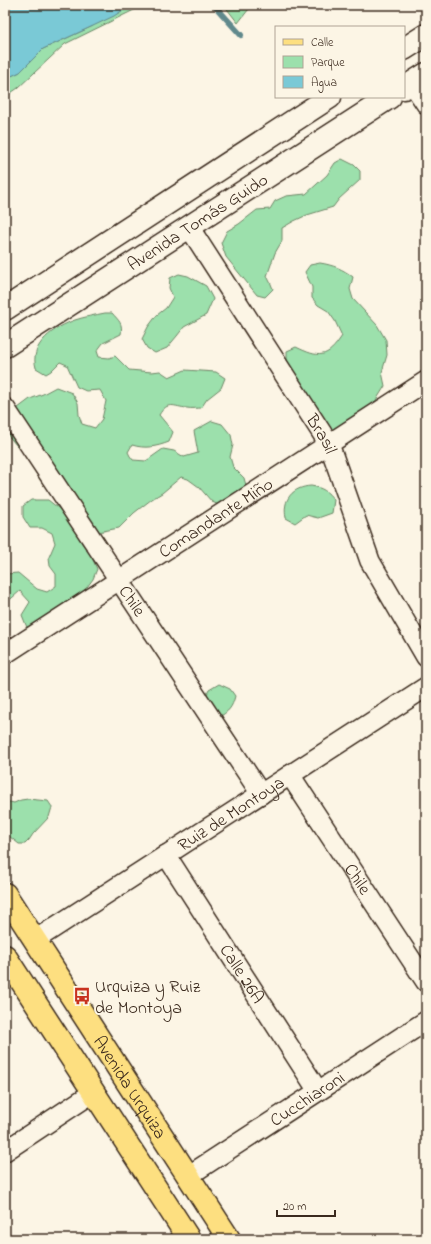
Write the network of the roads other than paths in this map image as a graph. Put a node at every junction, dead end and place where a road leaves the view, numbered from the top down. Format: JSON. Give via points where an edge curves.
{"nodes":[{"id":1,"x":426,"y":35,"type":"edge"},
{"id":2,"x":405,"y":48,"type":"edge"},
{"id":3,"x":414,"y":81,"type":"edge"},
{"id":4,"x":328,"y":98,"type":"edge"},
{"id":5,"x":388,"y":98,"type":"edge"},
{"id":6,"x":426,"y":104,"type":"edge"},
{"id":7,"x":189,"y":227,"type":"junction"},
{"id":8,"x":5,"y":309,"type":"edge"},
{"id":9,"x":5,"y":346,"type":"edge"},
{"id":10,"x":426,"y":381,"type":"edge"},
{"id":11,"x":5,"y":408,"type":"edge"},
{"id":12,"x":329,"y":444,"type":"junction"},
{"id":13,"x":119,"y":580,"type":"junction"},
{"id":14,"x":5,"y":654,"type":"edge"},
{"id":15,"x":426,"y":657,"type":"edge"},
{"id":16,"x":426,"y":687,"type":"edge"},
{"id":17,"x":290,"y":775,"type":"junction"},
{"id":18,"x":261,"y":794,"type":"junction"},
{"id":19,"x":166,"y":855,"type":"junction"},
{"id":20,"x":5,"y":894,"type":"edge"},
{"id":21,"x":35,"y":940,"type":"junction"},
{"id":22,"x":5,"y":956,"type":"edge"},
{"id":23,"x":426,"y":982,"type":"edge"},
{"id":24,"x":426,"y":1021,"type":"edge"},
{"id":25,"x":318,"y":1091,"type":"junction"},
{"id":26,"x":94,"y":1092,"type":"junction"},
{"id":27,"x":5,"y":1151,"type":"edge"},
{"id":28,"x":188,"y":1176,"type":"junction"},
{"id":29,"x":189,"y":1239,"type":"edge"},
{"id":30,"x":229,"y":1239,"type":"edge"}],
"edges":[{"from":1,"to":2,"type":"main road"},
{"from":3,"to":6,"type":"street"},
{"from":4,"to":8,"type":"main road","name":"Avenida Tomás Guido"},
{"from":5,"to":7,"type":"main road","name":"Avenida Tomás Guido"},
{"from":7,"to":9,"type":"main road","name":"Avenida Tomás Guido"},
{"from":7,"to":12,"type":"street","name":"Brasil"},
{"from":10,"to":12,"type":"street","name":"Comandante Miño"},
{"from":11,"to":13,"type":"street","name":"Chile"},
{"from":12,"to":13,"type":"street","name":"Comandante Miño"},
{"from":12,"to":15,"type":"street","name":"Brasil","via":[[370,561]]},
{"from":13,"to":14,"type":"street","name":"Comandante Miño"},
{"from":13,"to":18,"type":"street","name":"Chile"},
{"from":16,"to":17,"type":"street","name":"Ruiz de Montoya"},
{"from":17,"to":18,"type":"street","name":"Ruiz de Montoya"},
{"from":17,"to":23,"type":"street","name":"Chile"},
{"from":18,"to":19,"type":"street","name":"Ruiz de Montoya"},
{"from":19,"to":21,"type":"street","name":"Ruiz de Montoya"},
{"from":19,"to":25,"type":"street","name":"Calle 26A"},
{"from":20,"to":21,"type":"main road","name":"Avenida Urquiza"},
{"from":21,"to":28,"type":"main road","name":"Avenida Urquiza"},
{"from":22,"to":26,"type":"main road","name":"Avenida Urquiza"},
{"from":24,"to":25,"type":"street","name":"Cucchiaroni"},
{"from":25,"to":28,"type":"street","name":"Cucchiaroni"},
{"from":26,"to":27,"type":"street"},
{"from":26,"to":29,"type":"main road","name":"Avenida Urquiza"},
{"from":28,"to":30,"type":"main road","name":"Avenida Urquiza"}]}
